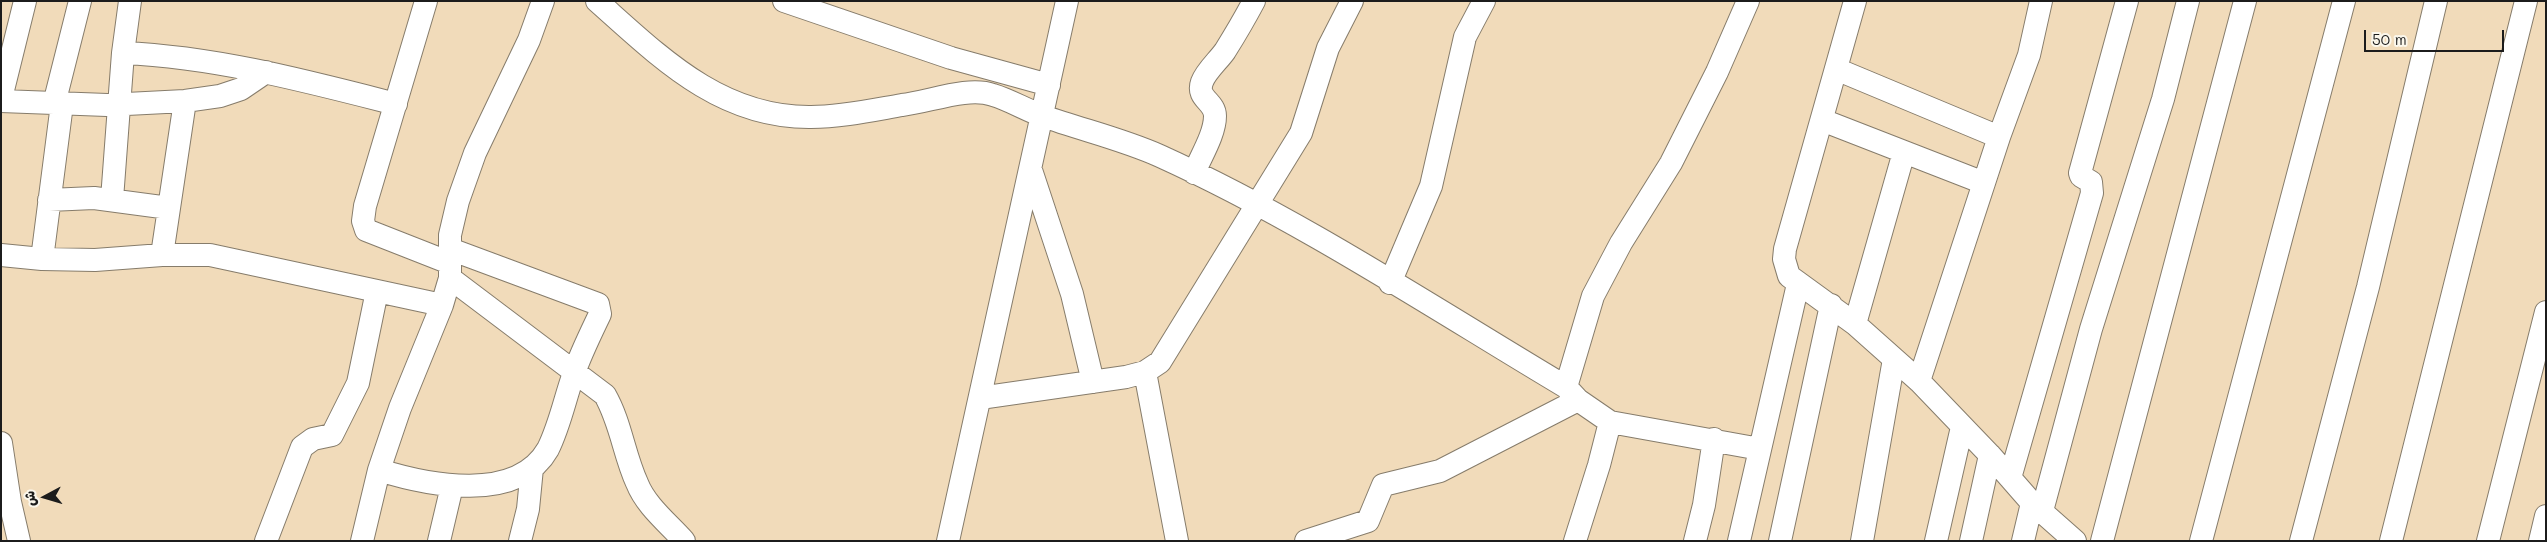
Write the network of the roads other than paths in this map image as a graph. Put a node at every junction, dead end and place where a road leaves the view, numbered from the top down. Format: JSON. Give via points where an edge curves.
{"nodes":[{"id":1,"x":25,"y":1,"type":"edge"},
{"id":2,"x":80,"y":1,"type":"edge"},
{"id":3,"x":130,"y":1,"type":"edge"},
{"id":4,"x":426,"y":1,"type":"edge"},
{"id":5,"x":543,"y":1,"type":"edge"},
{"id":6,"x":598,"y":1,"type":"edge"},
{"id":7,"x":784,"y":1,"type":"edge"},
{"id":8,"x":1068,"y":1,"type":"edge"},
{"id":9,"x":1254,"y":1,"type":"edge"},
{"id":10,"x":1352,"y":1,"type":"edge"},
{"id":11,"x":1484,"y":1,"type":"edge"},
{"id":12,"x":1748,"y":1,"type":"edge"},
{"id":13,"x":2041,"y":1,"type":"edge"},
{"id":14,"x":2128,"y":1,"type":"edge"},
{"id":15,"x":2188,"y":1,"type":"edge"},
{"id":16,"x":2245,"y":1,"type":"edge"},
{"id":17,"x":2344,"y":1,"type":"edge"},
{"id":18,"x":2436,"y":1,"type":"edge"},
{"id":19,"x":2526,"y":1,"type":"edge"},
{"id":20,"x":1852,"y":2,"type":"edge"},
{"id":21,"x":123,"y":53,"type":"junction"},
{"id":22,"x":1836,"y":69,"type":"junction"},
{"id":23,"x":266,"y":72,"type":"junction"},
{"id":24,"x":1049,"y":84,"type":"junction"},
{"id":25,"x":1,"y":100,"type":"edge"},
{"id":26,"x":185,"y":101,"type":"junction"},
{"id":27,"x":58,"y":104,"type":"junction"},
{"id":28,"x":119,"y":104,"type":"junction"},
{"id":29,"x":396,"y":104,"type":"junction"},
{"id":30,"x":1043,"y":116,"type":"junction"},
{"id":31,"x":1822,"y":120,"type":"junction"},
{"id":32,"x":1999,"y":137,"type":"junction"},
{"id":33,"x":1904,"y":152,"type":"junction"},
{"id":34,"x":1031,"y":169,"type":"junction"},
{"id":35,"x":1194,"y":173,"type":"junction"},
{"id":36,"x":1984,"y":183,"type":"junction"},
{"id":37,"x":49,"y":200,"type":"junction"},
{"id":38,"x":112,"y":200,"type":"junction"},
{"id":39,"x":1256,"y":205,"type":"junction"},
{"id":40,"x":169,"y":208,"type":"junction"},
{"id":41,"x":1,"y":255,"type":"edge"},
{"id":42,"x":162,"y":255,"type":"junction"},
{"id":43,"x":42,"y":259,"type":"junction"},
{"id":44,"x":450,"y":263,"type":"junction"},
{"id":45,"x":1390,"y":282,"type":"junction"},
{"id":46,"x":1798,"y":284,"type":"junction"},
{"id":47,"x":378,"y":291,"type":"junction"},
{"id":48,"x":1831,"y":304,"type":"junction"},
{"id":49,"x":442,"y":305,"type":"junction"},
{"id":50,"x":2546,"y":312,"type":"edge"},
{"id":51,"x":1855,"y":324,"type":"junction"},
{"id":52,"x":1894,"y":359,"type":"junction"},
{"id":53,"x":574,"y":372,"type":"junction"},
{"id":54,"x":1145,"y":372,"type":"junction"},
{"id":55,"x":1919,"y":381,"type":"junction"},
{"id":56,"x":1093,"y":382,"type":"junction"},
{"id":57,"x":1572,"y":393,"type":"junction"},
{"id":58,"x":980,"y":398,"type":"junction"},
{"id":59,"x":1610,"y":422,"type":"junction"},
{"id":60,"x":1962,"y":427,"type":"junction"},
{"id":61,"x":1714,"y":439,"type":"junction"},
{"id":62,"x":1,"y":443,"type":"edge"},
{"id":63,"x":1760,"y":449,"type":"junction"},
{"id":64,"x":1990,"y":455,"type":"junction"},
{"id":65,"x":532,"y":468,"type":"junction"},
{"id":66,"x":379,"y":470,"type":"junction"},
{"id":67,"x":2010,"y":478,"type":"junction"},
{"id":68,"x":452,"y":486,"type":"junction"},
{"id":69,"x":2037,"y":507,"type":"junction"},
{"id":70,"x":2546,"y":516,"type":"edge"},
{"id":71,"x":19,"y":541,"type":"edge"},
{"id":72,"x":266,"y":541,"type":"edge"},
{"id":73,"x":362,"y":541,"type":"edge"},
{"id":74,"x":439,"y":541,"type":"edge"},
{"id":75,"x":520,"y":541,"type":"edge"},
{"id":76,"x":684,"y":541,"type":"edge"},
{"id":77,"x":948,"y":541,"type":"edge"},
{"id":78,"x":1177,"y":541,"type":"edge"},
{"id":79,"x":1306,"y":541,"type":"edge"},
{"id":80,"x":1574,"y":541,"type":"edge"},
{"id":81,"x":1695,"y":541,"type":"edge"},
{"id":82,"x":1739,"y":541,"type":"edge"},
{"id":83,"x":1780,"y":541,"type":"edge"},
{"id":84,"x":1862,"y":541,"type":"edge"},
{"id":85,"x":1936,"y":541,"type":"edge"},
{"id":86,"x":1971,"y":541,"type":"edge"},
{"id":87,"x":2023,"y":541,"type":"edge"},
{"id":88,"x":2075,"y":541,"type":"edge"},
{"id":89,"x":2102,"y":541,"type":"edge"},
{"id":90,"x":2200,"y":541,"type":"edge"},
{"id":91,"x":2301,"y":541,"type":"edge"},
{"id":92,"x":2391,"y":541,"type":"edge"},
{"id":93,"x":2488,"y":541,"type":"edge"},
{"id":94,"x":2540,"y":541,"type":"edge"}],
"edges":[{"from":1,"to":25,"type":"street"},
{"from":2,"to":27,"type":"street"},
{"from":3,"to":21,"type":"street"},
{"from":4,"to":29,"type":"street"},
{"from":5,"to":44,"type":"street","via":[[529,40],[475,153],[458,200],[450,235]]},
{"from":6,"to":30,"type":"street","via":[[684,76],[724,98],[753,109],[812,117],[905,105],[971,91],[993,95]]},
{"from":7,"to":24,"type":"street","via":[[951,58]]},
{"from":8,"to":24,"type":"street"},
{"from":9,"to":35,"type":"street","via":[[1224,52],[1202,81],[1200,92],[1215,114],[1214,125]]},
{"from":10,"to":39,"type":"street","via":[[1328,48],[1301,133]]},
{"from":11,"to":45,"type":"street","via":[[1465,37],[1431,186]]},
{"from":12,"to":57,"type":"street","via":[[1671,163],[1621,243],[1593,296]]},
{"from":13,"to":32,"type":"street","via":[[2029,55]]},
{"from":14,"to":67,"type":"street","via":[[2080,173],[2092,182],[2092,193]]},
{"from":15,"to":69,"type":"street","via":[[2163,98]]},
{"from":16,"to":89,"type":"street"},
{"from":17,"to":90,"type":"street"},
{"from":18,"to":91,"type":"street","via":[[2368,287]]},
{"from":19,"to":92,"type":"street"},
{"from":20,"to":22,"type":"street"},
{"from":21,"to":23,"type":"street","via":[[161,54]]},
{"from":21,"to":28,"type":"street"},
{"from":22,"to":31,"type":"street"},
{"from":22,"to":32,"type":"street"},
{"from":23,"to":26,"type":"street","via":[[241,89]]},
{"from":23,"to":29,"type":"street"},
{"from":24,"to":30,"type":"street"},
{"from":25,"to":27,"type":"street"},
{"from":26,"to":28,"type":"street"},
{"from":26,"to":40,"type":"street"},
{"from":27,"to":28,"type":"street"},
{"from":27,"to":37,"type":"street"},
{"from":28,"to":38,"type":"street"},
{"from":29,"to":44,"type":"street","via":[[365,206],[363,221],[366,230]]},
{"from":30,"to":34,"type":"street"},
{"from":30,"to":35,"type":"street","via":[[1116,138]]},
{"from":31,"to":33,"type":"street"},
{"from":31,"to":46,"type":"street","via":[[1784,259],[1789,276]]},
{"from":32,"to":36,"type":"street"},
{"from":33,"to":36,"type":"street"},
{"from":33,"to":51,"type":"street"},
{"from":34,"to":56,"type":"street","via":[[1072,294]]},
{"from":34,"to":58,"type":"street"},
{"from":35,"to":39,"type":"street"},
{"from":36,"to":55,"type":"street"},
{"from":37,"to":38,"type":"street"},
{"from":37,"to":43,"type":"street"},
{"from":38,"to":40,"type":"street"},
{"from":39,"to":45,"type":"street"},
{"from":39,"to":54,"type":"street","via":[[1167,352],[1160,362]]},
{"from":40,"to":42,"type":"street"},
{"from":41,"to":43,"type":"street"},
{"from":42,"to":43,"type":"street","via":[[95,260]]},
{"from":42,"to":47,"type":"street","via":[[210,256]]},
{"from":44,"to":49,"type":"street"},
{"from":44,"to":53,"type":"street"},
{"from":44,"to":53,"type":"street","via":[[562,290],[600,306],[600,314]]},
{"from":45,"to":57,"type":"street"},
{"from":46,"to":48,"type":"street"},
{"from":46,"to":63,"type":"street"},
{"from":47,"to":49,"type":"street"},
{"from":47,"to":72,"type":"street","via":[[354,393],[332,434],[314,439],[302,447]]},
{"from":48,"to":51,"type":"street"},
{"from":48,"to":83,"type":"street"},
{"from":49,"to":66,"type":"street"},
{"from":50,"to":93,"type":"street"},
{"from":51,"to":52,"type":"street"},
{"from":52,"to":55,"type":"street"},
{"from":52,"to":84,"type":"street"},
{"from":53,"to":65,"type":"street","via":[[547,450]]},
{"from":53,"to":76,"type":"street","via":[[605,395],[613,408],[637,484],[655,510]]},
{"from":54,"to":56,"type":"street"},
{"from":54,"to":78,"type":"street"},
{"from":55,"to":60,"type":"street"},
{"from":56,"to":58,"type":"street"},
{"from":57,"to":59,"type":"street"},
{"from":57,"to":79,"type":"street","via":[[1440,470],[1383,485],[1368,521]]},
{"from":58,"to":77,"type":"street"},
{"from":59,"to":61,"type":"street"},
{"from":59,"to":80,"type":"street"},
{"from":60,"to":64,"type":"street"},
{"from":60,"to":85,"type":"street"},
{"from":61,"to":63,"type":"street"},
{"from":61,"to":81,"type":"street"},
{"from":62,"to":71,"type":"street"},
{"from":63,"to":82,"type":"street"},
{"from":64,"to":67,"type":"street"},
{"from":64,"to":86,"type":"street"},
{"from":65,"to":68,"type":"street","via":[[507,481]]},
{"from":65,"to":75,"type":"street","via":[[528,509]]},
{"from":66,"to":68,"type":"street","via":[[412,480]]},
{"from":66,"to":73,"type":"street"},
{"from":67,"to":69,"type":"street"},
{"from":68,"to":74,"type":"street"},
{"from":69,"to":87,"type":"street"},
{"from":69,"to":88,"type":"street"},
{"from":70,"to":94,"type":"street"}]}
